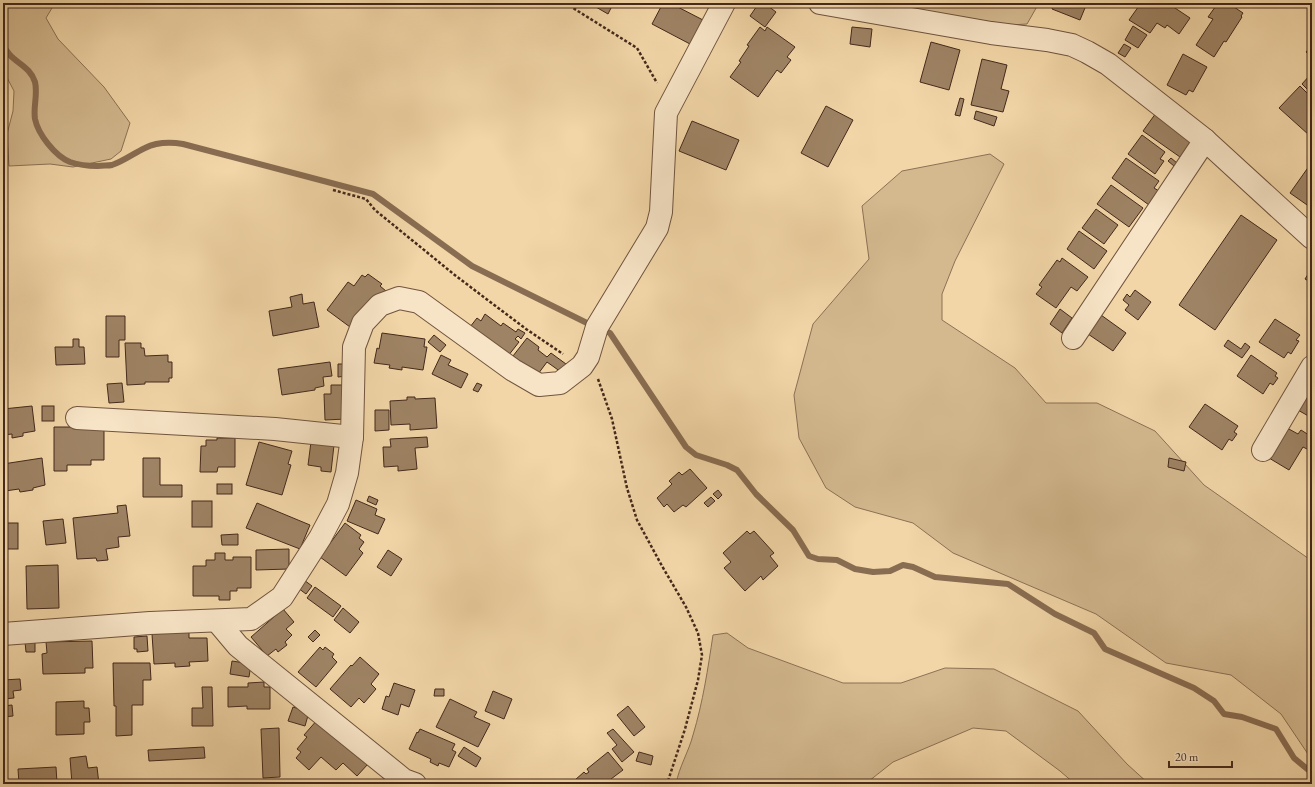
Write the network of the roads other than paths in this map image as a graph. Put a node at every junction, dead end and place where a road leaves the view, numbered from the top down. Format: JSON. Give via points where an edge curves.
{"nodes":[{"id":1,"x":724,"y":3,"type":"edge"},
{"id":2,"x":820,"y":3,"type":"edge"},
{"id":3,"x":1205,"y":140,"type":"junction"},
{"id":4,"x":1312,"y":238,"type":"edge"},
{"id":5,"x":1073,"y":338,"type":"dead end"},
{"id":6,"x":1312,"y":367,"type":"edge"},
{"id":7,"x":77,"y":418,"type":"dead end"},
{"id":8,"x":352,"y":437,"type":"junction"},
{"id":9,"x":1263,"y":450,"type":"dead end"},
{"id":10,"x":217,"y":621,"type":"junction"},
{"id":11,"x":3,"y":634,"type":"edge"},
{"id":12,"x":415,"y":784,"type":"edge"}],
"edges":[{"from":1,"to":8,"type":"street","via":[[666,113],[661,212],[657,228],[597,328],[585,362],[560,383],[539,385],[513,370],[419,302],[399,298],[380,304],[362,323],[354,347]]},
{"from":2,"to":3,"type":"street","via":[[1072,45],[1108,64]]},
{"from":3,"to":4,"type":"street"},
{"from":3,"to":5,"type":"street"},
{"from":6,"to":9,"type":"street"},
{"from":7,"to":8,"type":"street","via":[[275,429]]},
{"from":8,"to":10,"type":"street","via":[[347,473],[338,504],[320,538],[282,597],[251,618]]},
{"from":10,"to":11,"type":"street","via":[[150,623]]},
{"from":10,"to":12,"type":"street","via":[[238,646],[404,780]]}]}
